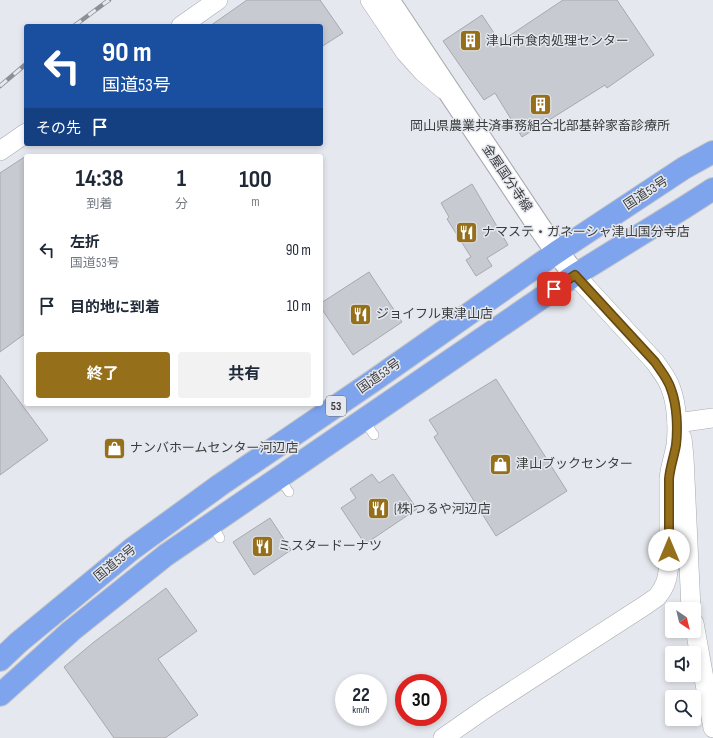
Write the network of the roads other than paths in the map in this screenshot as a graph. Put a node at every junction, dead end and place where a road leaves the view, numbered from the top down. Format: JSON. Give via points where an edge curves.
{"nodes":[{"id":1,"x":218,"y":0,"type":"edge"},
{"id":2,"x":370,"y":0,"type":"edge"},
{"id":3,"x":388,"y":0,"type":"edge"},
{"id":4,"x":184,"y":24,"type":"edge"},
{"id":5,"x":450,"y":94,"type":"junction"},
{"id":6,"x":24,"y":134,"type":"edge"},
{"id":7,"x":0,"y":151,"type":"edge"},
{"id":8,"x":713,"y":152,"type":"edge"},
{"id":9,"x":713,"y":189,"type":"edge"},
{"id":10,"x":557,"y":252,"type":"junction"},
{"id":11,"x":575,"y":275,"type":"junction"},
{"id":12,"x":706,"y":419,"type":"edge"},
{"id":13,"x":677,"y":423,"type":"junction"},
{"id":14,"x":692,"y":602,"type":"edge"},
{"id":15,"x":697,"y":638,"type":"edge"},
{"id":16,"x":0,"y":660,"type":"edge"},
{"id":17,"x":0,"y":695,"type":"edge"},
{"id":18,"x":713,"y":728,"type":"edge"},
{"id":19,"x":443,"y":738,"type":"edge"}],
"edges":[{"from":1,"to":4,"type":"street"},
{"from":2,"to":5,"type":"street","via":[[414,62]]},
{"from":3,"to":5,"type":"main road","name":"金屋国分寺線"},
{"from":5,"to":10,"type":"main road","name":"金屋国分寺線"},
{"from":6,"to":7,"type":"street"},
{"from":8,"to":10,"type":"highway","name":"国道53号","number":"53","via":[[684,168]]},
{"from":9,"to":11,"type":"highway","name":"国道53号","number":"53"},
{"from":10,"to":11,"type":"main road","name":"金屋国分寺線"},
{"from":10,"to":16,"type":"highway","name":"国道53号","number":"53","via":[[151,535]]},
{"from":11,"to":13,"type":"street","via":[[662,371],[672,390]]},
{"from":11,"to":17,"type":"highway","name":"国道53号","number":"53","via":[[369,428],[216,531],[166,555],[71,631]]},
{"from":12,"to":13,"type":"street"},
{"from":13,"to":14,"type":"street","via":[[684,457]]},
{"from":13,"to":19,"type":"street","via":[[676,446],[669,479],[668,572],[662,590],[644,606]]},
{"from":15,"to":18,"type":"street"}]}
